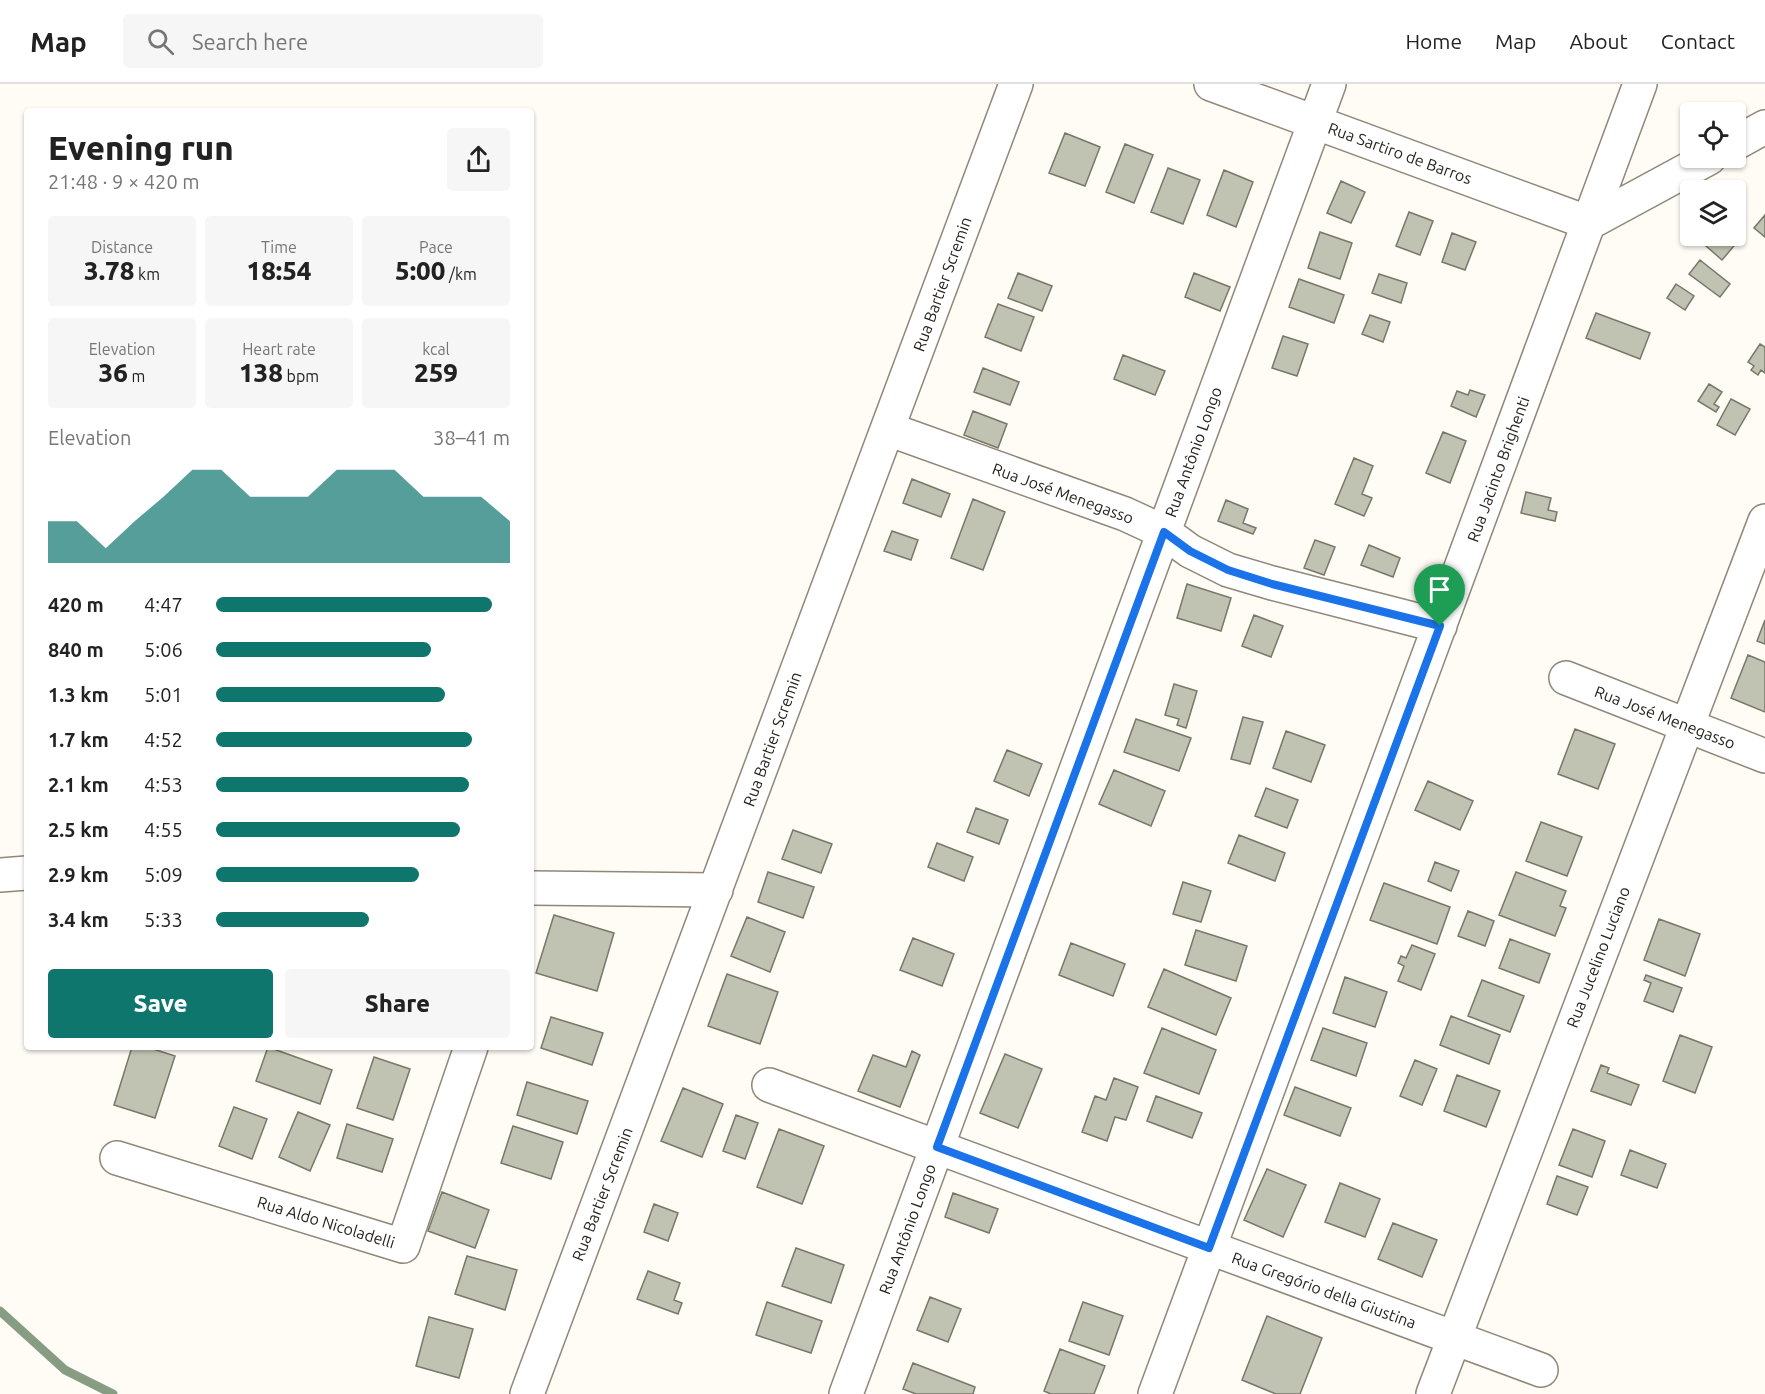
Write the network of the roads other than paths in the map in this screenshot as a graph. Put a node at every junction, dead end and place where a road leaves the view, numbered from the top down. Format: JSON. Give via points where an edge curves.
{"nodes":[{"id":1,"x":1016,"y":84,"type":"edge"},
{"id":2,"x":1211,"y":84,"type":"edge"},
{"id":3,"x":1329,"y":84,"type":"edge"},
{"id":4,"x":1640,"y":84,"type":"edge"},
{"id":5,"x":1315,"y":122,"type":"junction"},
{"id":6,"x":1765,"y":127,"type":"edge"},
{"id":7,"x":1746,"y":137,"type":"edge"},
{"id":8,"x":1691,"y":168,"type":"edge"},
{"id":9,"x":1589,"y":223,"type":"junction"},
{"id":10,"x":888,"y":429,"type":"junction"},
{"id":11,"x":1765,"y":521,"type":"edge"},
{"id":12,"x":1164,"y":532,"type":"junction"},
{"id":13,"x":1440,"y":626,"type":"junction"},
{"id":14,"x":1566,"y":678,"type":"dead end"},
{"id":15,"x":1686,"y":726,"type":"junction"},
{"id":16,"x":1765,"y":756,"type":"edge"},
{"id":17,"x":24,"y":873,"type":"edge"},
{"id":18,"x":0,"y":875,"type":"edge"},
{"id":19,"x":534,"y":888,"type":"edge"},
{"id":20,"x":716,"y":890,"type":"junction"},
{"id":21,"x":470,"y":1050,"type":"edge"},
{"id":22,"x":769,"y":1085,"type":"dead end"},
{"id":23,"x":937,"y":1147,"type":"junction"},
{"id":24,"x":117,"y":1158,"type":"dead end"},
{"id":25,"x":1209,"y":1248,"type":"junction"},
{"id":26,"x":1454,"y":1338,"type":"junction"},
{"id":27,"x":1541,"y":1370,"type":"dead end"},
{"id":28,"x":527,"y":1394,"type":"edge"},
{"id":29,"x":846,"y":1394,"type":"edge"},
{"id":30,"x":1155,"y":1394,"type":"edge"},
{"id":31,"x":1433,"y":1394,"type":"edge"}],
"edges":[{"from":1,"to":10,"type":"street","name":"Rua Bartier Scremin"},
{"from":2,"to":5,"type":"street","name":"Rua Sartiro de Barros"},
{"from":3,"to":5,"type":"street","name":"Rua Antônio Longo"},
{"from":4,"to":9,"type":"street","name":"Rua Jacinto Brighenti"},
{"from":5,"to":9,"type":"street","name":"Rua Sartiro de Barros"},
{"from":5,"to":12,"type":"street","name":"Rua Antônio Longo"},
{"from":6,"to":7,"type":"street"},
{"from":8,"to":9,"type":"street"},
{"from":9,"to":13,"type":"street","name":"Rua Jacinto Brighenti"},
{"from":10,"to":12,"type":"street","name":"Rua José Menegasso","via":[[1125,514]]},
{"from":10,"to":20,"type":"street","name":"Rua Bartier Scremin"},
{"from":11,"to":15,"type":"street","name":"Rua Jucelino Luciano"},
{"from":12,"to":13,"type":"street","name":"Rua José Menegasso","via":[[1190,551],[1228,570]]},
{"from":12,"to":23,"type":"street","name":"Rua Antônio Longo"},
{"from":13,"to":25,"type":"street","name":"Rua Jacinto Brighenti"},
{"from":14,"to":15,"type":"street","name":"Rua José Menegasso"},
{"from":15,"to":16,"type":"street","name":"Rua José Menegasso"},
{"from":15,"to":26,"type":"street","name":"Rua Jucelino Luciano"},
{"from":17,"to":18,"type":"street"},
{"from":19,"to":20,"type":"street"},
{"from":20,"to":28,"type":"street","name":"Rua Bartier Scremin"},
{"from":21,"to":24,"type":"street","name":"Rua Aldo Nicoladelli","via":[[403,1246]]},
{"from":22,"to":23,"type":"street","name":"Rua Gregório della Giustina"},
{"from":23,"to":25,"type":"street","name":"Rua Gregório della Giustina"},
{"from":23,"to":29,"type":"street","name":"Rua Antônio Longo"},
{"from":25,"to":26,"type":"street","name":"Rua Gregório della Giustina"},
{"from":25,"to":30,"type":"street","name":"Rua Jacinto Brighenti"},
{"from":26,"to":27,"type":"street","name":"Rua Gregório della Giustina"},
{"from":26,"to":31,"type":"street","name":"Rua Jucelino Luciano"}]}
